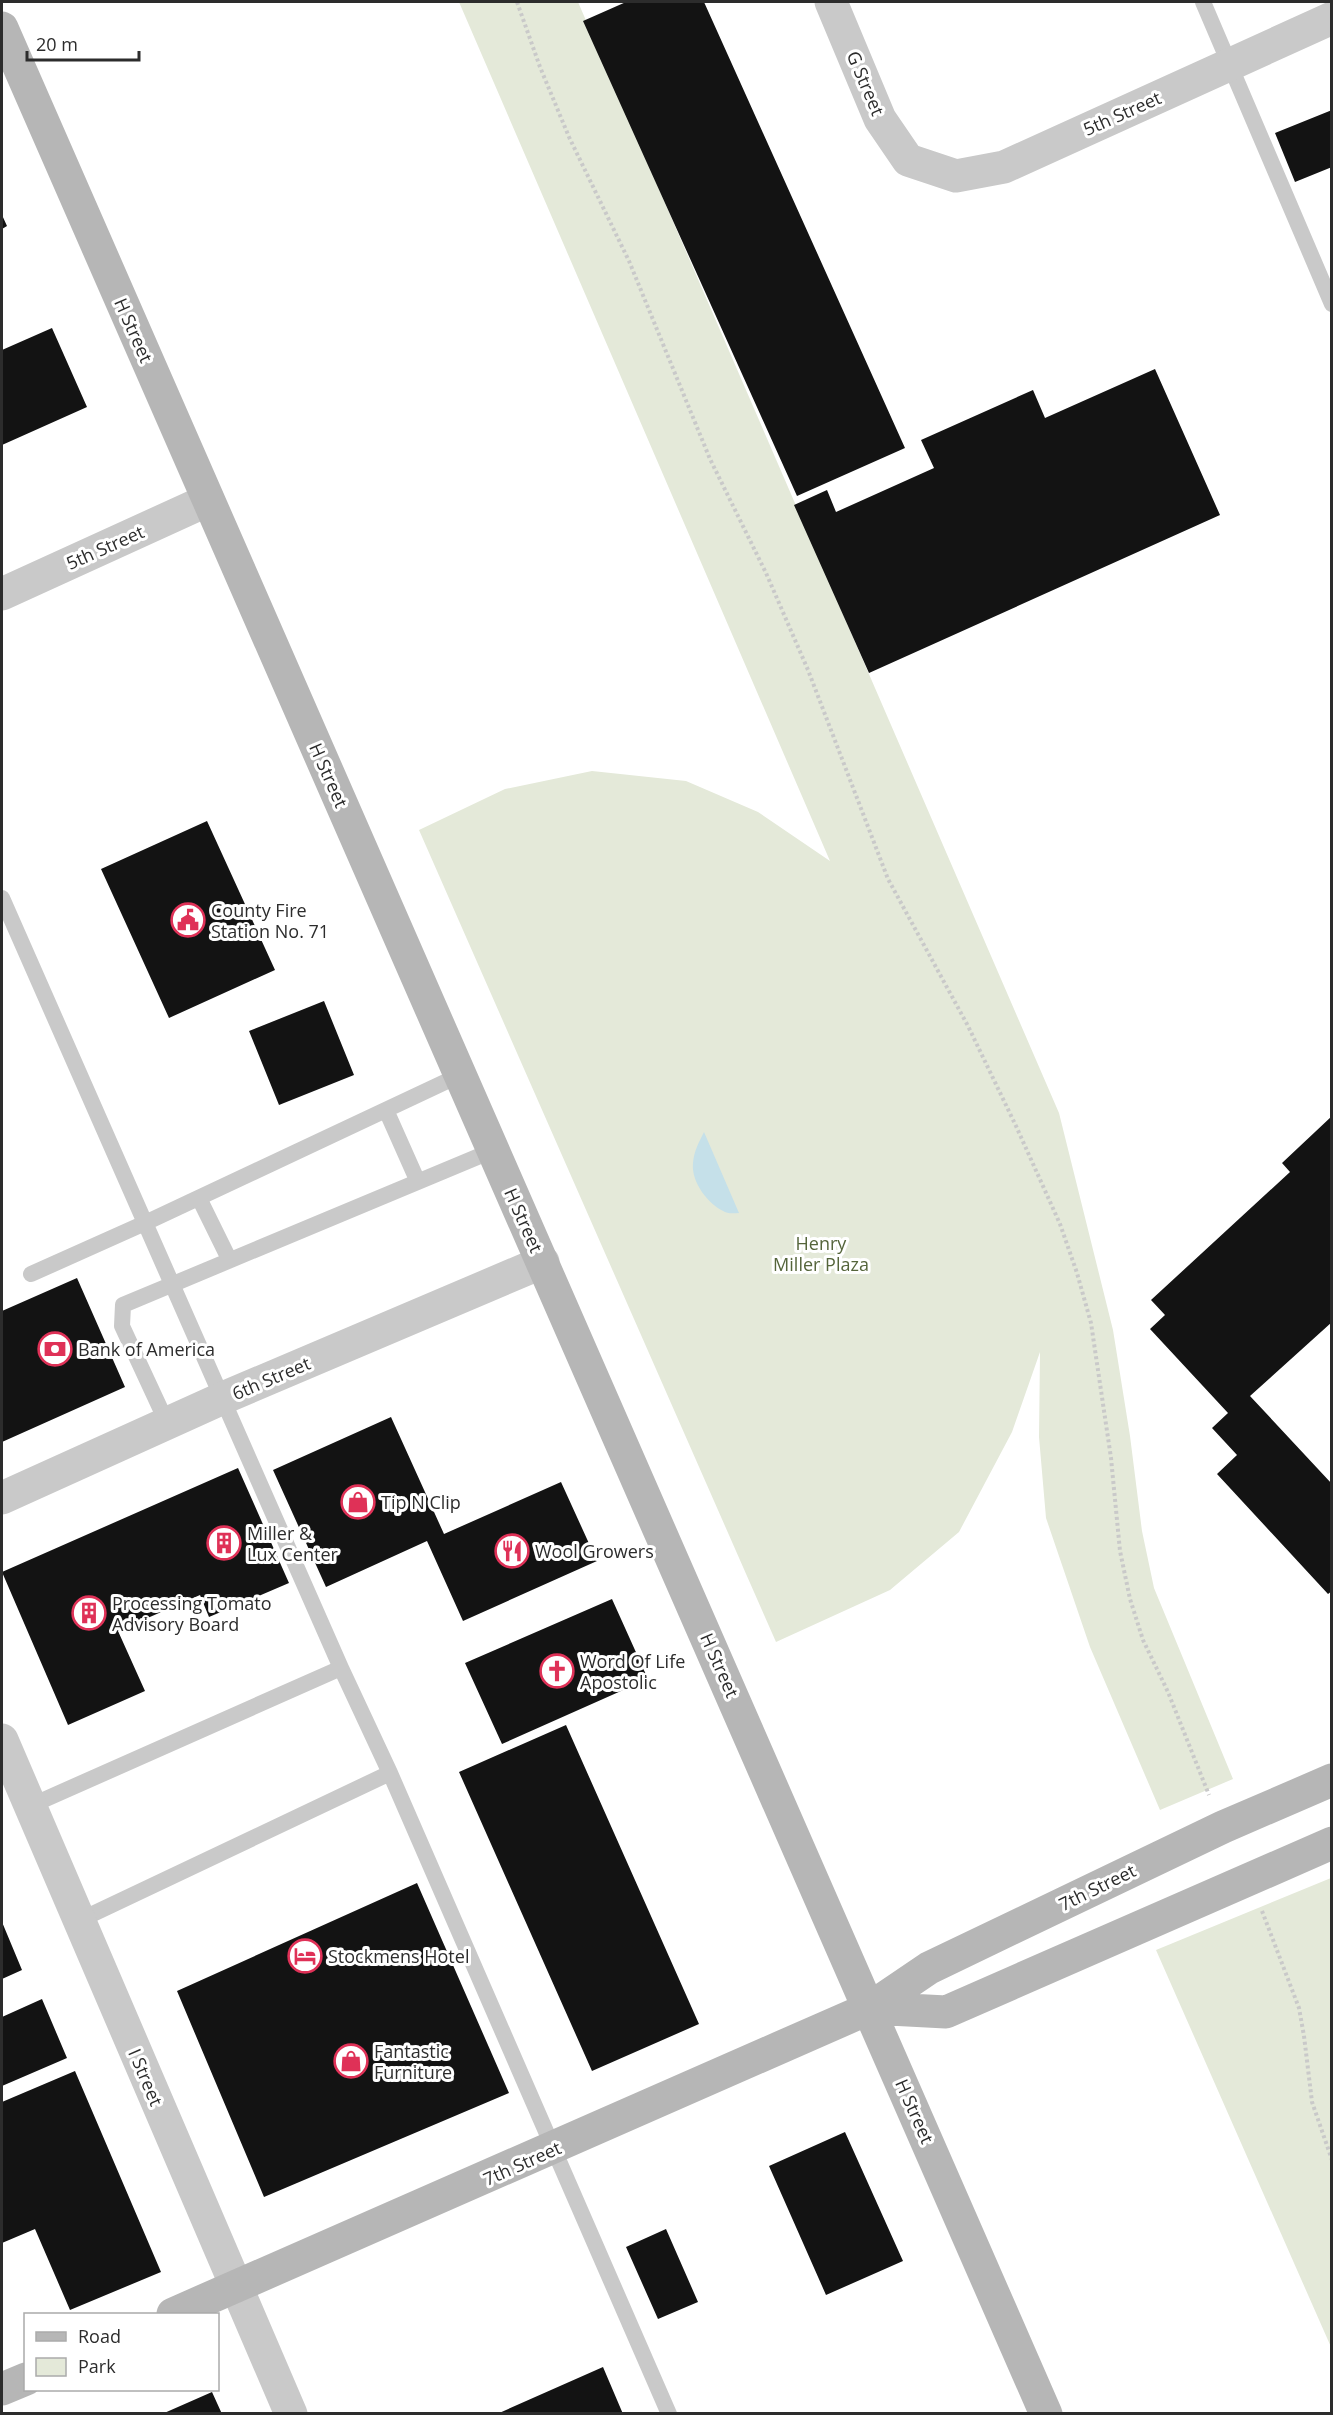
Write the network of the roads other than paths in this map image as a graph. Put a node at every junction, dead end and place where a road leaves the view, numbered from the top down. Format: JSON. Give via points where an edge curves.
{"nodes":[{"id":1,"x":831,"y":2,"type":"edge"},
{"id":2,"x":1203,"y":2,"type":"edge"},
{"id":3,"x":1332,"y":18,"type":"edge"},
{"id":4,"x":2,"y":28,"type":"edge"},
{"id":5,"x":1230,"y":64,"type":"junction"},
{"id":6,"x":908,"y":160,"type":"joint"},
{"id":7,"x":1332,"y":304,"type":"edge"},
{"id":8,"x":208,"y":500,"type":"junction"},
{"id":9,"x":2,"y":594,"type":"edge"},
{"id":10,"x":2,"y":898,"type":"edge"},
{"id":11,"x":460,"y":1075,"type":"junction"},
{"id":12,"x":386,"y":1110,"type":"junction"},
{"id":13,"x":494,"y":1150,"type":"junction"},
{"id":14,"x":418,"y":1182,"type":"junction"},
{"id":15,"x":199,"y":1198,"type":"junction"},
{"id":16,"x":145,"y":1223,"type":"junction"},
{"id":17,"x":230,"y":1259,"type":"junction"},
{"id":18,"x":543,"y":1262,"type":"junction"},
{"id":19,"x":31,"y":1274,"type":"dead end"},
{"id":20,"x":172,"y":1283,"type":"junction"},
{"id":21,"x":223,"y":1398,"type":"junction"},
{"id":22,"x":167,"y":1423,"type":"junction"},
{"id":23,"x":2,"y":1498,"type":"edge"},
{"id":24,"x":341,"y":1668,"type":"junction"},
{"id":25,"x":2,"y":1740,"type":"edge"},
{"id":26,"x":390,"y":1773,"type":"junction"},
{"id":27,"x":1332,"y":1780,"type":"edge"},
{"id":28,"x":30,"y":1806,"type":"junction"},
{"id":29,"x":1332,"y":1843,"type":"edge"},
{"id":30,"x":80,"y":1920,"type":"junction"},
{"id":31,"x":870,"y":2008,"type":"junction"},
{"id":32,"x":554,"y":2149,"type":"junction"},
{"id":33,"x":236,"y":2287,"type":"junction"},
{"id":34,"x":175,"y":2313,"type":"edge"},
{"id":35,"x":24,"y":2380,"type":"edge"},
{"id":36,"x":2,"y":2389,"type":"edge"},
{"id":37,"x":291,"y":2414,"type":"edge"},
{"id":38,"x":669,"y":2414,"type":"edge"},
{"id":39,"x":1047,"y":2414,"type":"edge"}],
"edges":[{"from":1,"to":6,"type":"street","name":"G Street","via":[[880,119]]},
{"from":2,"to":5,"type":"lane"},
{"from":3,"to":5,"type":"street","name":"5th Street"},
{"from":4,"to":8,"type":"street","name":"H Street"},
{"from":5,"to":6,"type":"street","name":"5th Street","via":[[1004,167],[956,177]]},
{"from":5,"to":7,"type":"lane"},
{"from":8,"to":9,"type":"street","name":"5th Street"},
{"from":8,"to":11,"type":"street","name":"H Street"},
{"from":10,"to":16,"type":"lane"},
{"from":11,"to":12,"type":"lane"},
{"from":11,"to":13,"type":"street","name":"H Street"},
{"from":12,"to":14,"type":"lane"},
{"from":12,"to":15,"type":"lane"},
{"from":13,"to":14,"type":"lane"},
{"from":13,"to":18,"type":"street","name":"H Street"},
{"from":14,"to":17,"type":"lane"},
{"from":15,"to":16,"type":"lane"},
{"from":15,"to":17,"type":"lane"},
{"from":16,"to":19,"type":"lane"},
{"from":16,"to":20,"type":"lane"},
{"from":17,"to":20,"type":"lane"},
{"from":18,"to":21,"type":"street","name":"6th Street"},
{"from":18,"to":31,"type":"street","name":"H Street"},
{"from":20,"to":21,"type":"lane"},
{"from":20,"to":22,"type":"lane","via":[[123,1305],[122,1326]]},
{"from":21,"to":22,"type":"street","name":"6th Street"},
{"from":21,"to":24,"type":"lane"},
{"from":22,"to":23,"type":"street","name":"6th Street"},
{"from":24,"to":26,"type":"lane"},
{"from":24,"to":28,"type":"lane"},
{"from":25,"to":28,"type":"street","name":"I Street"},
{"from":26,"to":30,"type":"lane"},
{"from":26,"to":32,"type":"lane"},
{"from":27,"to":31,"type":"street","name":"7th Street","via":[[1223,1827],[929,1968]]},
{"from":28,"to":30,"type":"street","name":"I Street"},
{"from":29,"to":31,"type":"street","name":"7th Street","via":[[946,2012]]},
{"from":30,"to":33,"type":"street","name":"I Street"},
{"from":31,"to":32,"type":"street","name":"7th Street"},
{"from":31,"to":39,"type":"street","name":"H Street"},
{"from":32,"to":33,"type":"street","name":"7th Street"},
{"from":32,"to":38,"type":"lane"},
{"from":33,"to":34,"type":"street","name":"7th Street"},
{"from":33,"to":37,"type":"street","name":"I Street"},
{"from":35,"to":36,"type":"street"}]}
